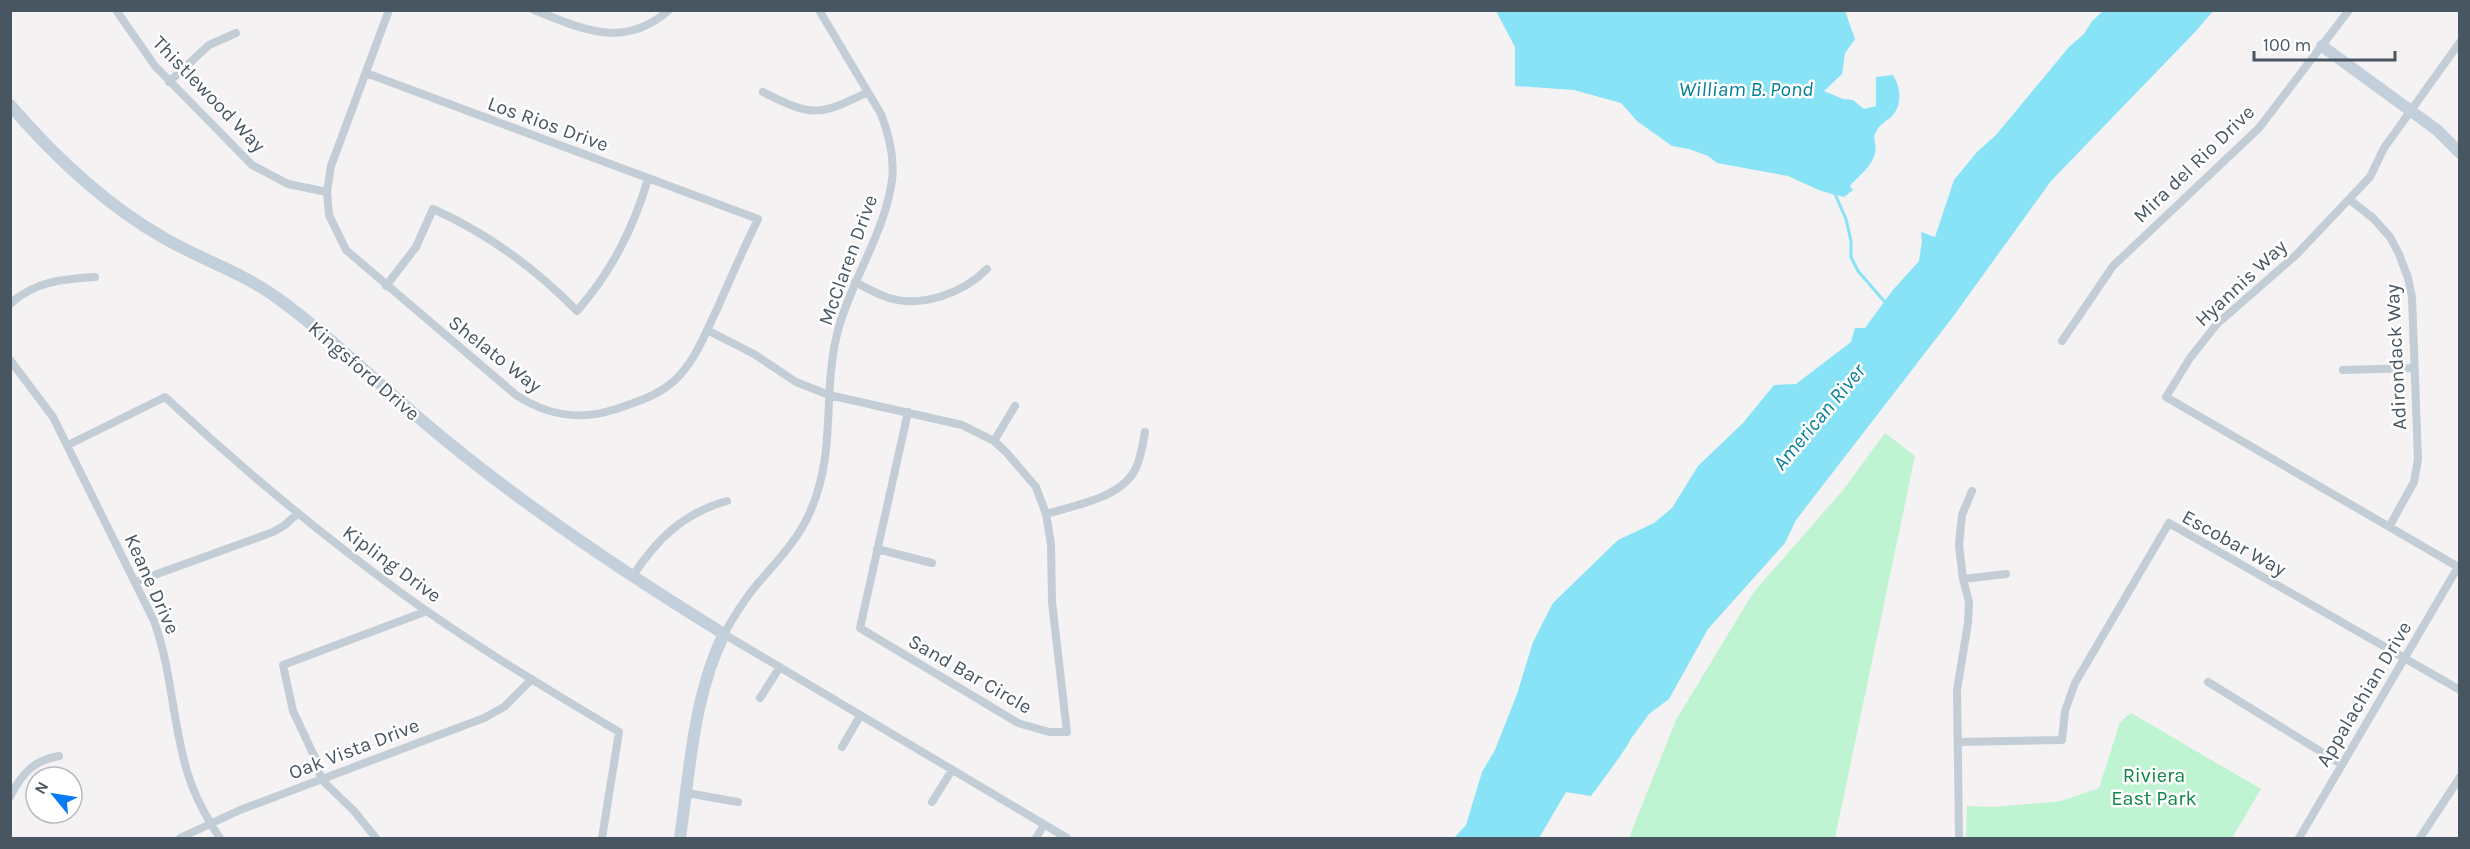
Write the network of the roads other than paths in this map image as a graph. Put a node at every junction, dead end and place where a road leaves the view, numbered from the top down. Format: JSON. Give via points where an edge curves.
{"nodes":[{"id":1,"x":116,"y":10,"type":"edge"},
{"id":2,"x":389,"y":10,"type":"edge"},
{"id":3,"x":534,"y":10,"type":"edge"},
{"id":4,"x":669,"y":10,"type":"edge"},
{"id":5,"x":819,"y":10,"type":"edge"},
{"id":6,"x":2349,"y":10,"type":"edge"},
{"id":7,"x":236,"y":33,"type":"dead end"},
{"id":8,"x":2460,"y":42,"type":"edge"},
{"id":9,"x":2322,"y":46,"type":"junction"},
{"id":10,"x":366,"y":73,"type":"junction"},
{"id":11,"x":169,"y":82,"type":"junction"},
{"id":12,"x":764,"y":92,"type":"dead end"},
{"id":13,"x":868,"y":92,"type":"junction"},
{"id":14,"x":10,"y":105,"type":"edge"},
{"id":15,"x":2412,"y":111,"type":"junction"},
{"id":16,"x":2460,"y":153,"type":"edge"},
{"id":17,"x":648,"y":179,"type":"junction"},
{"id":18,"x":327,"y":192,"type":"junction"},
{"id":19,"x":2350,"y":200,"type":"junction"},
{"id":20,"x":719,"y":206,"type":"joint"},
{"id":21,"x":987,"y":269,"type":"dead end"},
{"id":22,"x":95,"y":277,"type":"dead end"},
{"id":23,"x":855,"y":282,"type":"junction"},
{"id":24,"x":386,"y":286,"type":"junction"},
{"id":25,"x":10,"y":304,"type":"edge"},
{"id":26,"x":707,"y":330,"type":"junction"},
{"id":27,"x":2062,"y":341,"type":"dead end"},
{"id":28,"x":10,"y":360,"type":"edge"},
{"id":29,"x":2414,"y":368,"type":"junction"},
{"id":30,"x":2343,"y":370,"type":"dead end"},
{"id":31,"x":829,"y":394,"type":"junction"},
{"id":32,"x":1015,"y":406,"type":"dead end"},
{"id":33,"x":908,"y":412,"type":"junction"},
{"id":34,"x":1145,"y":432,"type":"dead end"},
{"id":35,"x":994,"y":441,"type":"junction"},
{"id":36,"x":68,"y":445,"type":"junction"},
{"id":37,"x":1972,"y":491,"type":"dead end"},
{"id":38,"x":727,"y":501,"type":"dead end"},
{"id":39,"x":298,"y":513,"type":"junction"},
{"id":40,"x":1046,"y":514,"type":"junction"},
{"id":41,"x":2390,"y":527,"type":"junction"},
{"id":42,"x":877,"y":549,"type":"junction"},
{"id":43,"x":932,"y":563,"type":"dead end"},
{"id":44,"x":2459,"y":568,"type":"edge"},
{"id":45,"x":2006,"y":574,"type":"dead end"},
{"id":46,"x":632,"y":577,"type":"junction"},
{"id":47,"x":1963,"y":579,"type":"junction"},
{"id":48,"x":135,"y":582,"type":"junction"},
{"id":49,"x":427,"y":611,"type":"junction"},
{"id":50,"x":724,"y":634,"type":"junction"},
{"id":51,"x":2405,"y":659,"type":"junction"},
{"id":52,"x":780,"y":667,"type":"junction"},
{"id":53,"x":532,"y":680,"type":"junction"},
{"id":54,"x":2208,"y":682,"type":"dead end"},
{"id":55,"x":2460,"y":690,"type":"edge"},
{"id":56,"x":760,"y":698,"type":"dead end"},
{"id":57,"x":860,"y":716,"type":"junction"},
{"id":58,"x":1958,"y":742,"type":"junction"},
{"id":59,"x":842,"y":747,"type":"dead end"},
{"id":60,"x":59,"y":756,"type":"dead end"},
{"id":61,"x":2342,"y":764,"type":"junction"},
{"id":62,"x":952,"y":770,"type":"junction"},
{"id":63,"x":2460,"y":777,"type":"edge"},
{"id":64,"x":321,"y":779,"type":"junction"},
{"id":65,"x":687,"y":793,"type":"junction"},
{"id":66,"x":10,"y":796,"type":"edge"},
{"id":67,"x":738,"y":802,"type":"dead end"},
{"id":68,"x":932,"y":802,"type":"dead end"},
{"id":69,"x":210,"y":823,"type":"junction"},
{"id":70,"x":1044,"y":825,"type":"junction"},
{"id":71,"x":180,"y":838,"type":"edge"},
{"id":72,"x":220,"y":838,"type":"edge"},
{"id":73,"x":376,"y":838,"type":"edge"},
{"id":74,"x":602,"y":838,"type":"edge"},
{"id":75,"x":680,"y":838,"type":"edge"},
{"id":76,"x":1036,"y":838,"type":"edge"},
{"id":77,"x":1067,"y":838,"type":"edge"},
{"id":78,"x":1959,"y":838,"type":"edge"},
{"id":79,"x":2299,"y":838,"type":"edge"},
{"id":80,"x":2420,"y":838,"type":"edge"}],
"edges":[{"from":1,"to":11,"type":"street","name":"Thistlewood Way"},
{"from":2,"to":10,"type":"street","name":"Shelato Way"},
{"from":3,"to":4,"type":"street","via":[[608,34],[637,30]]},
{"from":5,"to":13,"type":"street","name":"McClaren Drive"},
{"from":6,"to":9,"type":"street","name":"Mira del Rio Drive"},
{"from":7,"to":11,"type":"street","via":[[208,45]]},
{"from":8,"to":15,"type":"street","name":"Hyannis Way"},
{"from":9,"to":15,"type":"street"},
{"from":9,"to":27,"type":"street","name":"Mira del Rio Drive","via":[[2259,128],[2113,266]]},
{"from":10,"to":17,"type":"street","name":"Los Rios Drive"},
{"from":10,"to":18,"type":"street","name":"Shelato Way","via":[[331,166]]},
{"from":11,"to":18,"type":"street","name":"Thistlewood Way","via":[[252,165],[288,184]]},
{"from":12,"to":13,"type":"street","via":[[792,107],[813,111],[833,108]]},
{"from":13,"to":23,"type":"street","name":"McClaren Drive","via":[[887,129],[893,171],[887,204]]},
{"from":14,"to":46,"type":"street","name":"Kingsford Drive","via":[[65,164],[110,202],[163,237],[275,297],[467,457]]},
{"from":15,"to":16,"type":"street"},
{"from":15,"to":19,"type":"street","name":"Hyannis Way","via":[[2384,148],[2370,177]]},
{"from":17,"to":20,"type":"street","name":"Los Rios Drive"},
{"from":17,"to":24,"type":"street","via":[[618,255],[577,311],[510,251],[434,209],[416,246]]},
{"from":18,"to":24,"type":"street","name":"Shelato Way","via":[[329,215],[339,239],[354,260]]},
{"from":19,"to":29,"type":"street","name":"Adirondack Way","via":[[2382,227],[2405,266],[2412,297]]},
{"from":19,"to":41,"type":"street","name":"Hyannis Way","via":[[2296,255],[2217,324],[2166,397]]},
{"from":20,"to":26,"type":"street","name":"Shelato Way","via":[[758,219]]},
{"from":21,"to":23,"type":"street","via":[[965,286],[924,300],[890,298]]},
{"from":22,"to":25,"type":"street","via":[[42,284]]},
{"from":23,"to":31,"type":"street","name":"McClaren Drive","via":[[837,335]]},
{"from":24,"to":26,"type":"street","name":"Shelato Way","via":[[516,395],[541,409],[570,416],[606,413],[661,391],[693,359]]},
{"from":26,"to":31,"type":"street","via":[[796,382]]},
{"from":28,"to":36,"type":"street","name":"Keane Drive","via":[[40,396]]},
{"from":29,"to":30,"type":"street"},
{"from":29,"to":41,"type":"street","name":"Adirondack Way","via":[[2416,474]]},
{"from":31,"to":33,"type":"street"},
{"from":31,"to":50,"type":"street","name":"McClaren Drive","via":[[827,460],[810,511],[800,532],[748,595]]},
{"from":32,"to":35,"type":"street"},
{"from":33,"to":35,"type":"street","name":"Sand Bar Circle","via":[[962,424]]},
{"from":33,"to":42,"type":"street","name":"Sand Bar Circle"},
{"from":34,"to":40,"type":"street","via":[[1135,470],[1121,486]]},
{"from":35,"to":40,"type":"street","name":"Sand Bar Circle","via":[[1036,487]]},
{"from":36,"to":39,"type":"street","name":"Kipling Drive","via":[[165,397]]},
{"from":36,"to":48,"type":"street","name":"Keane Drive"},
{"from":37,"to":47,"type":"street","via":[[1960,529]]},
{"from":38,"to":46,"type":"street","via":[[696,512],[672,528]]},
{"from":39,"to":48,"type":"street","via":[[273,532]]},
{"from":39,"to":49,"type":"street","name":"Kipling Drive"},
{"from":40,"to":42,"type":"street","name":"Sand Bar Circle","via":[[1067,732],[1049,732],[1018,723],[860,628]]},
{"from":41,"to":44,"type":"street","name":"Hyannis Way"},
{"from":42,"to":43,"type":"street"},
{"from":44,"to":51,"type":"street","name":"Appalachian Drive"},
{"from":45,"to":47,"type":"street"},
{"from":46,"to":50,"type":"street","name":"Kingsford Drive"},
{"from":47,"to":58,"type":"street","via":[[1969,602],[1957,690]]},
{"from":48,"to":69,"type":"street","name":"Keane Drive","via":[[157,630],[185,764]]},
{"from":49,"to":53,"type":"street","name":"Kipling Drive"},
{"from":49,"to":64,"type":"street","via":[[283,665],[293,711]]},
{"from":50,"to":52,"type":"street"},
{"from":50,"to":65,"type":"street","via":[[700,701]]},
{"from":51,"to":55,"type":"street","name":"Escobar Way"},
{"from":51,"to":58,"type":"street","name":"Escobar Way","via":[[2169,523],[2075,683],[2065,711],[2062,740]]},
{"from":51,"to":61,"type":"street","name":"Appalachian Drive"},
{"from":52,"to":56,"type":"street"},
{"from":52,"to":57,"type":"street"},
{"from":53,"to":64,"type":"street","name":"Oak Vista Drive","via":[[497,711]]},
{"from":53,"to":74,"type":"street","name":"Kipling Drive","via":[[619,732]]},
{"from":54,"to":61,"type":"street"},
{"from":57,"to":59,"type":"street"},
{"from":57,"to":62,"type":"street"},
{"from":58,"to":78,"type":"street"},
{"from":60,"to":66,"type":"street","via":[[30,768]]},
{"from":61,"to":79,"type":"street","name":"Appalachian Drive"},
{"from":62,"to":68,"type":"street"},
{"from":62,"to":70,"type":"street"},
{"from":63,"to":80,"type":"street"},
{"from":64,"to":69,"type":"street","name":"Oak Vista Drive"},
{"from":64,"to":73,"type":"street"},
{"from":65,"to":67,"type":"street"},
{"from":65,"to":75,"type":"street"},
{"from":69,"to":71,"type":"street","name":"Oak Vista Drive"},
{"from":69,"to":72,"type":"street","name":"Keane Drive"},
{"from":70,"to":76,"type":"street"},
{"from":70,"to":77,"type":"street"}]}
